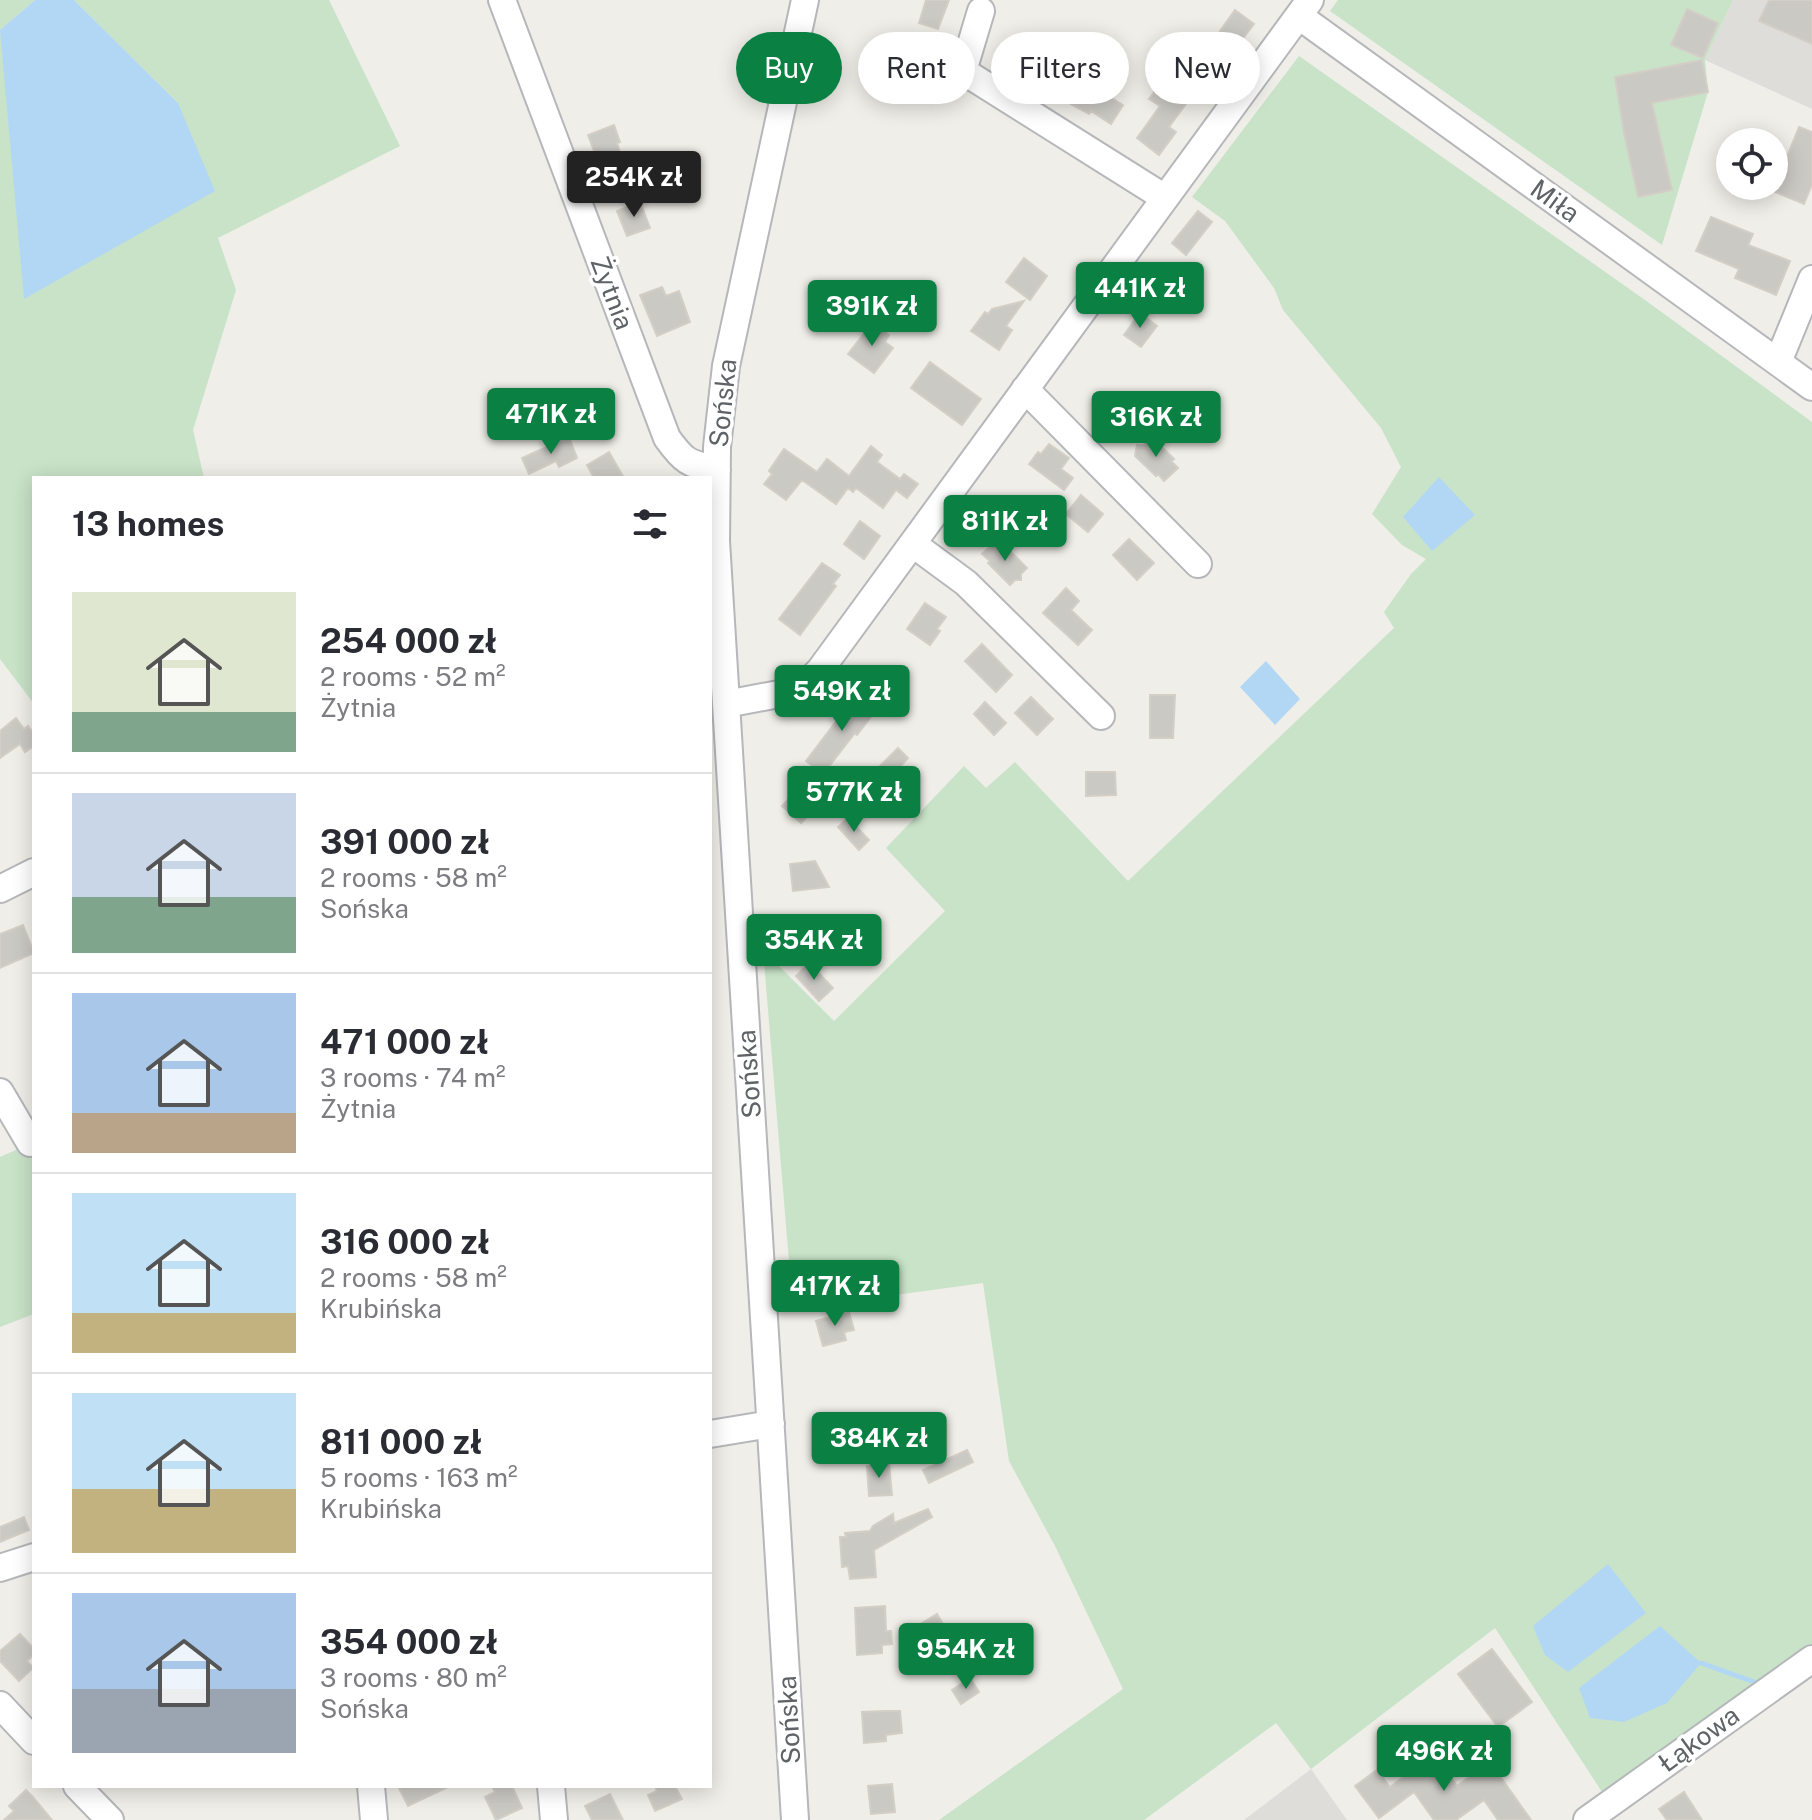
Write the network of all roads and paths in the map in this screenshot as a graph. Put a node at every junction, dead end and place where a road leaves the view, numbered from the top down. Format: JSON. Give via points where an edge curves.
{"nodes":[{"id":1,"x":502,"y":0,"type":"edge"},
{"id":2,"x":805,"y":0,"type":"edge"},
{"id":3,"x":1304,"y":8,"type":"edge"},
{"id":4,"x":981,"y":11,"type":"dead end"},
{"id":5,"x":1165,"y":198,"type":"junction"},
{"id":6,"x":1812,"y":279,"type":"edge"},
{"id":7,"x":1778,"y":362,"type":"junction"},
{"id":8,"x":1812,"y":387,"type":"edge"},
{"id":9,"x":1025,"y":389,"type":"junction"},
{"id":10,"x":717,"y":470,"type":"junction"},
{"id":11,"x":713,"y":541,"type":"edge"},
{"id":12,"x":913,"y":544,"type":"junction"},
{"id":13,"x":1198,"y":564,"type":"dead end"},
{"id":14,"x":726,"y":704,"type":"junction"},
{"id":15,"x":1101,"y":716,"type":"dead end"},
{"id":16,"x":32,"y":873,"type":"edge"},
{"id":17,"x":0,"y":889,"type":"edge"},
{"id":18,"x":0,"y":1092,"type":"edge"},
{"id":19,"x":30,"y":1143,"type":"dead end"},
{"id":20,"x":771,"y":1424,"type":"junction"},
{"id":21,"x":712,"y":1434,"type":"edge"},
{"id":22,"x":32,"y":1558,"type":"edge"},
{"id":23,"x":0,"y":1568,"type":"edge"},
{"id":24,"x":1812,"y":1659,"type":"edge"},
{"id":25,"x":0,"y":1705,"type":"edge"},
{"id":26,"x":32,"y":1739,"type":"edge"},
{"id":27,"x":79,"y":1788,"type":"edge"},
{"id":28,"x":371,"y":1788,"type":"edge"},
{"id":29,"x":551,"y":1788,"type":"edge"},
{"id":30,"x":1615,"y":1812,"type":"edge"},
{"id":31,"x":110,"y":1820,"type":"edge"},
{"id":32,"x":374,"y":1820,"type":"edge"},
{"id":33,"x":554,"y":1820,"type":"edge"},
{"id":34,"x":795,"y":1820,"type":"edge"},
{"id":35,"x":1587,"y":1820,"type":"edge"}],
"edges":[{"from":1,"to":10,"type":"street","name":"Żytnia","via":[[667,438],[691,464]]},
{"from":2,"to":10,"type":"street","name":"Sońska","via":[[726,366]]},
{"from":3,"to":5,"type":"street"},
{"from":3,"to":7,"type":"street","name":"Miła"},
{"from":4,"to":5,"type":"street","via":[[963,71]]},
{"from":5,"to":9,"type":"street"},
{"from":6,"to":7,"type":"street"},
{"from":7,"to":8,"type":"street","name":"Miła"},
{"from":9,"to":12,"type":"street"},
{"from":9,"to":13,"type":"street"},
{"from":10,"to":11,"type":"street","name":"Sońska"},
{"from":11,"to":14,"type":"street","name":"Sońska"},
{"from":12,"to":14,"type":"street","via":[[808,682],[795,691]]},
{"from":12,"to":15,"type":"street","via":[[966,583]]},
{"from":14,"to":20,"type":"street","name":"Sońska"},
{"from":16,"to":17,"type":"street"},
{"from":18,"to":19,"type":"street"},
{"from":20,"to":21,"type":"street"},
{"from":20,"to":34,"type":"street","name":"Sońska"},
{"from":22,"to":23,"type":"street"},
{"from":24,"to":30,"type":"street","name":"Łąkowa"},
{"from":25,"to":26,"type":"street"},
{"from":27,"to":31,"type":"street"},
{"from":28,"to":32,"type":"street"},
{"from":29,"to":33,"type":"street"},
{"from":30,"to":35,"type":"street","name":"Łąkowa"}]}
